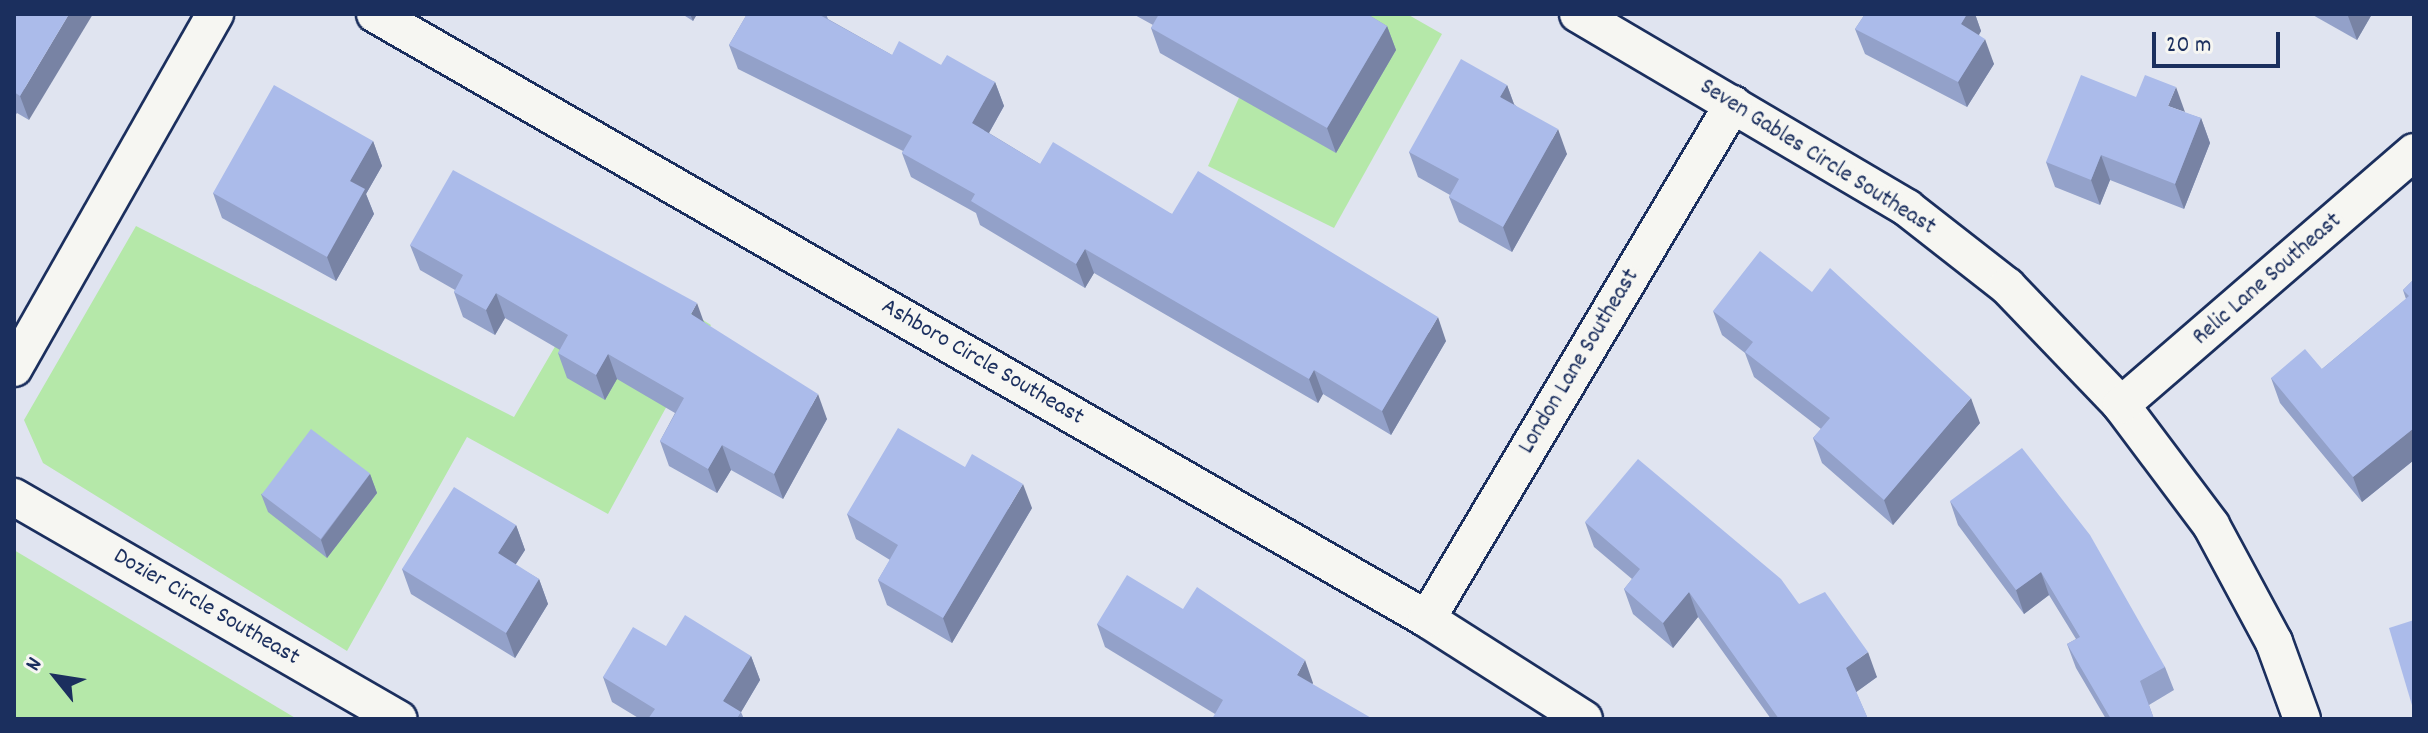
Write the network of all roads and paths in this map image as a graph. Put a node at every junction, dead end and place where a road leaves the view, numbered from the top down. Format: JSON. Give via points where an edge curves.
{"nodes":[{"id":1,"x":215,"y":14,"type":"edge"},
{"id":2,"x":375,"y":14,"type":"edge"},
{"id":3,"x":1578,"y":14,"type":"edge"},
{"id":4,"x":1733,"y":104,"type":"junction"},
{"id":5,"x":2414,"y":152,"type":"edge"},
{"id":6,"x":14,"y":368,"type":"edge"},
{"id":7,"x":2121,"y":405,"type":"junction"},
{"id":8,"x":14,"y":497,"type":"edge"},
{"id":9,"x":1427,"y":619,"type":"junction"},
{"id":10,"x":398,"y":719,"type":"edge"},
{"id":11,"x":1584,"y":719,"type":"edge"},
{"id":12,"x":2302,"y":719,"type":"edge"}],
"edges":[{"from":1,"to":6,"type":"street"},
{"from":2,"to":9,"type":"street","name":"Ashboro Circle Southeast"},
{"from":3,"to":4,"type":"street","name":"Seven Gables Circle Southeast"},
{"from":4,"to":7,"type":"street","name":"Seven Gables Circle Southeast","via":[[1907,208],[1995,276]]},
{"from":4,"to":9,"type":"street","name":"London Lane Southeast"},
{"from":5,"to":7,"type":"street","name":"Relic Lane Southeast"},
{"from":7,"to":12,"type":"street","name":"Seven Gables Circle Southeast","via":[[2211,525],[2274,642]]},
{"from":8,"to":10,"type":"street","name":"Dozier Circle Southeast"},
{"from":9,"to":11,"type":"street","name":"Ashboro Circle Southeast"}]}
